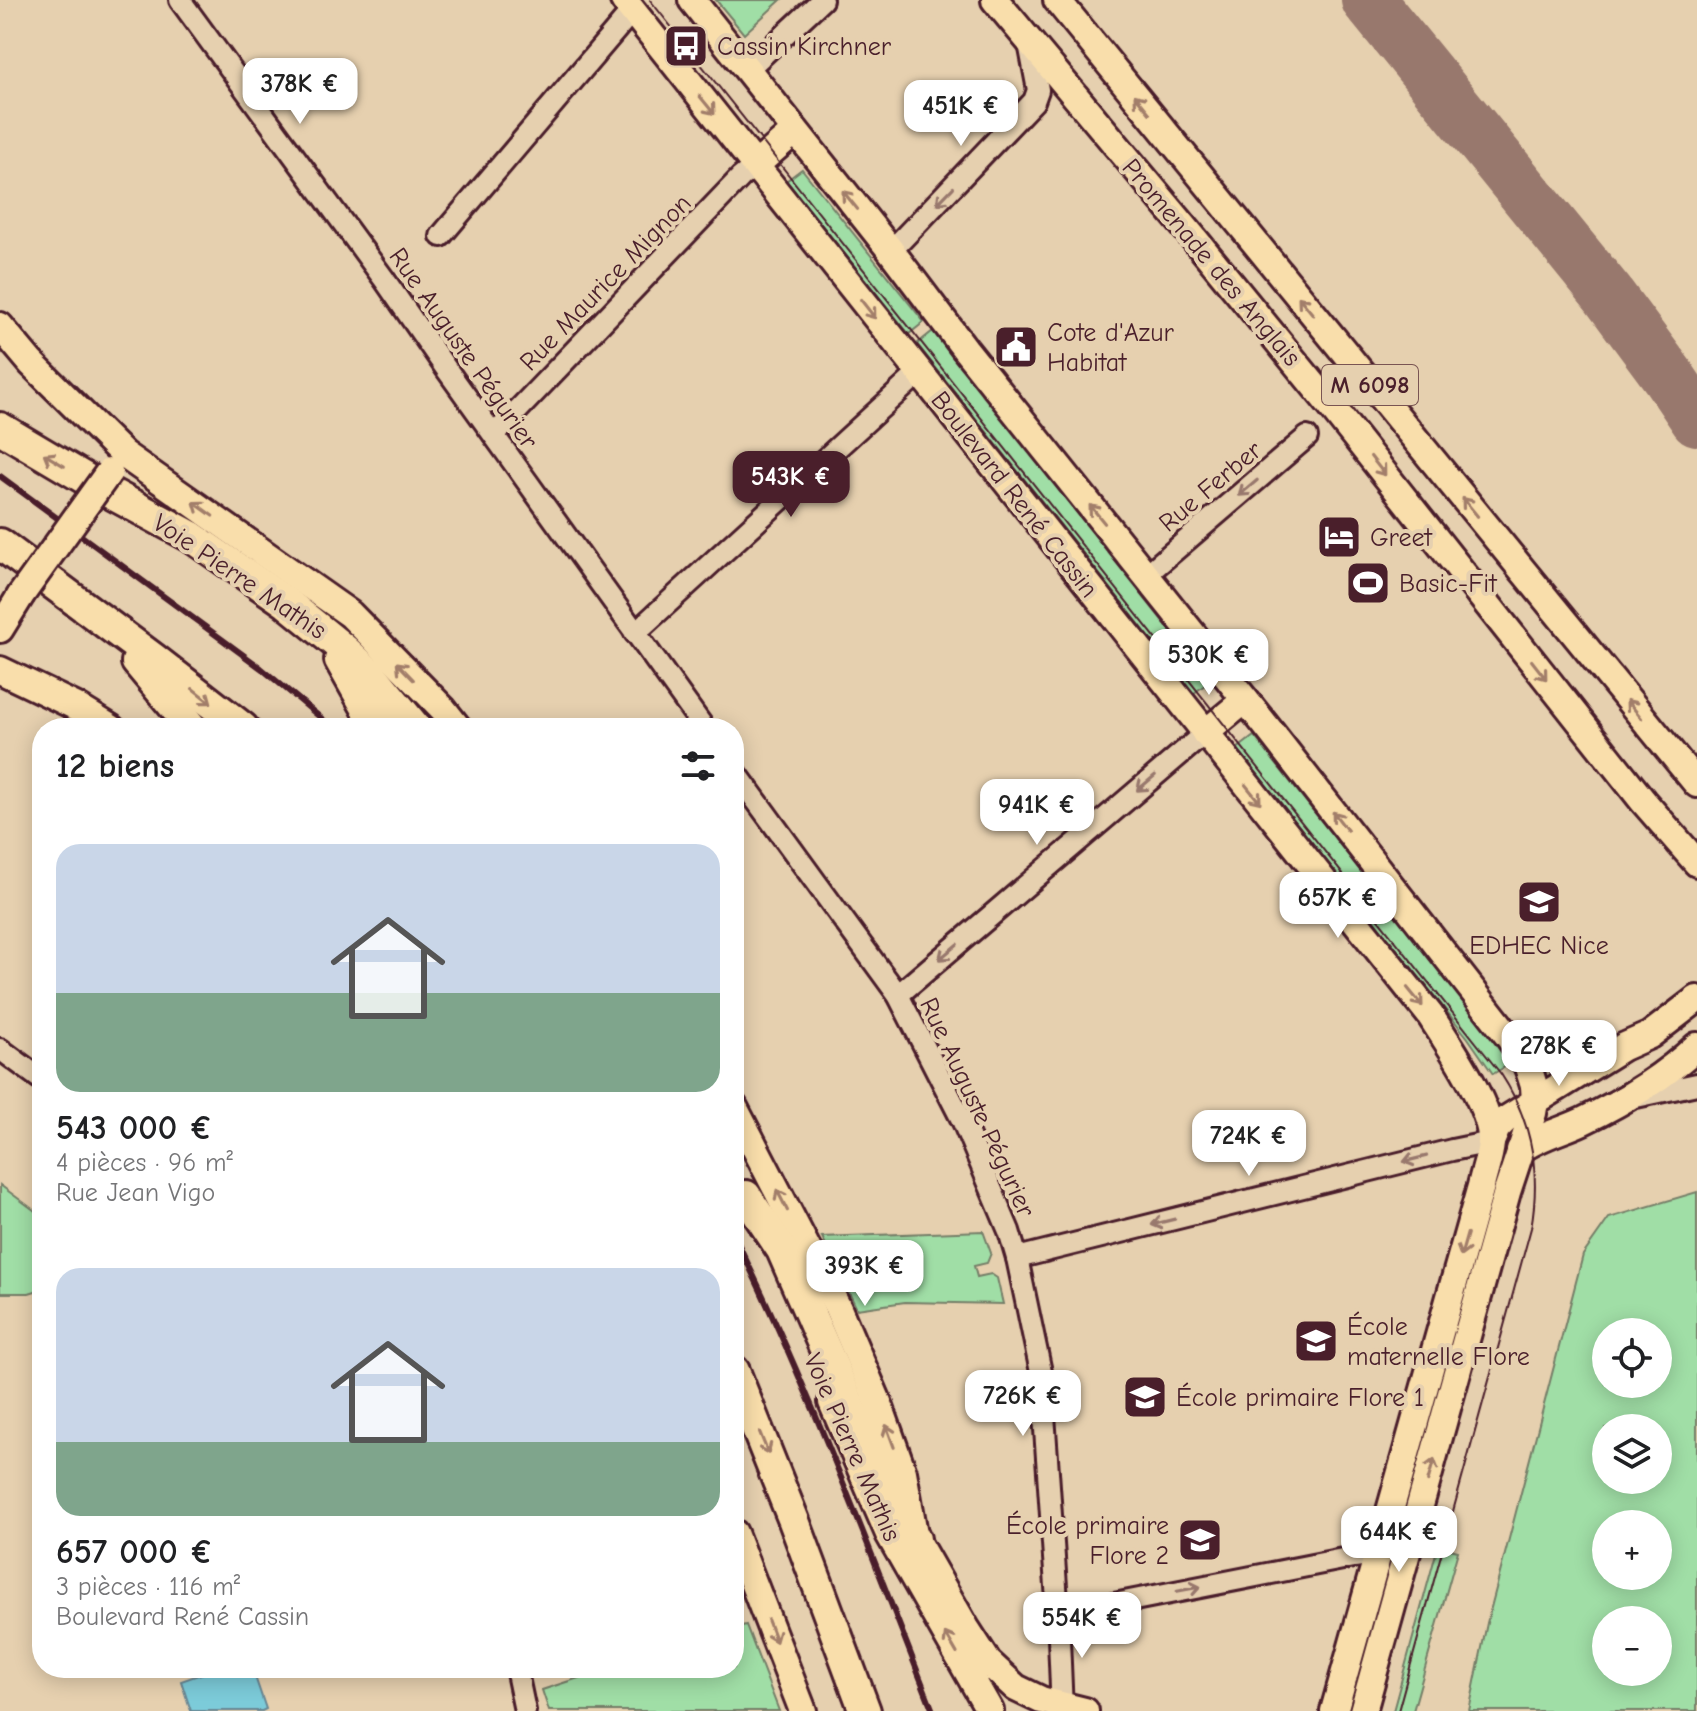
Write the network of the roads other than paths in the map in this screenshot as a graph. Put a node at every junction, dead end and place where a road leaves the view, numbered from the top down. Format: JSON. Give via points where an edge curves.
{"nodes":[{"id":1,"x":180,"y":0,"type":"edge"},
{"id":2,"x":692,"y":0,"type":"edge"},
{"id":3,"x":822,"y":0,"type":"edge"},
{"id":4,"x":995,"y":0,"type":"edge"},
{"id":5,"x":1057,"y":0,"type":"edge"},
{"id":6,"x":628,"y":5,"type":"edge"},
{"id":7,"x":1029,"y":43,"type":"junction"},
{"id":8,"x":748,"y":69,"type":"junction"},
{"id":9,"x":795,"y":131,"type":"junction"},
{"id":10,"x":756,"y":165,"type":"junction"},
{"id":11,"x":441,"y":236,"type":"dead end"},
{"id":12,"x":891,"y":251,"type":"junction"},
{"id":13,"x":0,"y":326,"type":"edge"},
{"id":14,"x":919,"y":373,"type":"junction"},
{"id":15,"x":0,"y":428,"type":"edge"},
{"id":16,"x":494,"y":435,"type":"junction"},
{"id":17,"x":1307,"y":437,"type":"dead end"},
{"id":18,"x":116,"y":463,"type":"junction"},
{"id":19,"x":0,"y":544,"type":"edge"},
{"id":20,"x":1146,"y":575,"type":"junction"},
{"id":21,"x":72,"y":599,"type":"junction"},
{"id":22,"x":0,"y":629,"type":"edge"},
{"id":23,"x":323,"y":631,"type":"junction"},
{"id":24,"x":635,"y":633,"type":"junction"},
{"id":25,"x":0,"y":670,"type":"edge"},
{"id":26,"x":1245,"y":700,"type":"junction"},
{"id":27,"x":95,"y":718,"type":"edge"},
{"id":28,"x":184,"y":718,"type":"edge"},
{"id":29,"x":230,"y":718,"type":"edge"},
{"id":30,"x":373,"y":718,"type":"edge"},
{"id":31,"x":408,"y":718,"type":"edge"},
{"id":32,"x":450,"y":718,"type":"edge"},
{"id":33,"x":697,"y":718,"type":"edge"},
{"id":34,"x":1205,"y":733,"type":"junction"},
{"id":35,"x":744,"y":784,"type":"edge"},
{"id":36,"x":1697,"y":784,"type":"edge"},
{"id":37,"x":1697,"y":863,"type":"edge"},
{"id":38,"x":898,"y":995,"type":"junction"},
{"id":39,"x":1697,"y":999,"type":"edge"},
{"id":40,"x":1697,"y":1046,"type":"edge"},
{"id":41,"x":0,"y":1049,"type":"edge"},
{"id":42,"x":32,"y":1073,"type":"edge"},
{"id":43,"x":1697,"y":1084,"type":"edge"},
{"id":44,"x":1624,"y":1100,"type":"junction"},
{"id":45,"x":1535,"y":1101,"type":"junction"},
{"id":46,"x":744,"y":1126,"type":"edge"},
{"id":47,"x":1491,"y":1142,"type":"junction"},
{"id":48,"x":1520,"y":1150,"type":"junction"},
{"id":49,"x":744,"y":1192,"type":"edge"},
{"id":50,"x":744,"y":1195,"type":"edge"},
{"id":51,"x":1017,"y":1258,"type":"junction"},
{"id":52,"x":744,"y":1396,"type":"edge"},
{"id":53,"x":832,"y":1402,"type":"joint"},
{"id":54,"x":915,"y":1539,"type":"junction"},
{"id":55,"x":1410,"y":1545,"type":"junction"},
{"id":56,"x":1378,"y":1553,"type":"junction"},
{"id":57,"x":744,"y":1559,"type":"edge"},
{"id":58,"x":1058,"y":1615,"type":"junction"},
{"id":59,"x":518,"y":1678,"type":"edge"},
{"id":60,"x":1069,"y":1709,"type":"edge"},
{"id":61,"x":525,"y":1711,"type":"edge"},
{"id":62,"x":803,"y":1711,"type":"edge"},
{"id":63,"x":865,"y":1711,"type":"edge"},
{"id":64,"x":990,"y":1711,"type":"edge"},
{"id":65,"x":1334,"y":1711,"type":"edge"},
{"id":66,"x":1363,"y":1711,"type":"edge"}],
"edges":[{"from":1,"to":16,"type":"street","name":"Rue Auguste Pégurier"},
{"from":2,"to":8,"type":"main road","name":"Boulevard René Cassin"},
{"from":3,"to":8,"type":"street"},
{"from":4,"to":7,"type":"main road","name":"Promenade des Anglais","number":"M 6098"},
{"from":36,"to":5,"type":"main road","number":"M 6098","one_way":true},
{"from":6,"to":10,"type":"main road","name":"Boulevard René Cassin","one_way":true},
{"from":6,"to":11,"type":"street"},
{"from":7,"to":12,"type":"street","one_way":true,"via":[[1038,90],[1034,101]]},
{"from":7,"to":37,"type":"main road","name":"Promenade des Anglais","number":"M 6098","one_way":true,"via":[[1188,231]]},
{"from":8,"to":9,"type":"main road","name":"Boulevard René Cassin"},
{"from":9,"to":10,"type":"main road"},
{"from":12,"to":9,"type":"main road","name":"Boulevard René Cassin","one_way":true},
{"from":10,"to":14,"type":"main road","name":"Boulevard René Cassin","one_way":true},
{"from":10,"to":16,"type":"street","name":"Rue Maurice Mignon"},
{"from":20,"to":12,"type":"main road","name":"Boulevard René Cassin","one_way":true},
{"from":13,"to":18,"type":"main road"},
{"from":14,"to":24,"type":"street"},
{"from":14,"to":34,"type":"main road","name":"Boulevard René Cassin"},
{"from":23,"to":15,"type":"highway","name":"Voie Pierre Mathis","one_way":true,"via":[[192,537]]},
{"from":16,"to":24,"type":"street","name":"Rue Auguste Pégurier"},
{"from":17,"to":20,"type":"street","name":"Rue Ferber","one_way":true},
{"from":18,"to":22,"type":"main road","bridge":true},
{"from":32,"to":18,"type":"main road","one_way":true,"via":[[350,614]]},
{"from":19,"to":21,"type":"highway"},
{"from":20,"to":26,"type":"main road","name":"Boulevard René Cassin"},
{"from":21,"to":28,"type":"highway","via":[[140,665]]},
{"from":21,"to":29,"type":"highway","one_way":true},
{"from":23,"to":30,"type":"highway"},
{"from":23,"to":31,"type":"highway","name":"Voie Pierre Mathis","via":[[372,675]]},
{"from":24,"to":33,"type":"street","name":"Rue Auguste Pégurier"},
{"from":25,"to":27,"type":"main road"},
{"from":26,"to":34,"type":"main road"},
{"from":45,"to":26,"type":"main road","name":"Boulevard René Cassin","one_way":true,"via":[[1525,1060],[1509,1037]]},
{"from":34,"to":38,"type":"street","one_way":true},
{"from":34,"to":47,"type":"main road","name":"Boulevard René Cassin","one_way":true,"via":[[1430,1015],[1475,1090]]},
{"from":35,"to":38,"type":"street","name":"Rue Auguste Pégurier"},
{"from":38,"to":51,"type":"street","name":"Rue Auguste Pégurier","via":[[963,1122]]},
{"from":39,"to":45,"type":"main road","via":[[1650,1035]]},
{"from":40,"to":44,"type":"main road"},
{"from":41,"to":42,"type":"street"},
{"from":43,"to":44,"type":"street"},
{"from":44,"to":48,"type":"main road"},
{"from":45,"to":47,"type":"main road","via":[[1501,1124]]},
{"from":45,"to":48,"type":"main road","name":"Boulevard René Cassin"},
{"from":54,"to":46,"type":"main road","one_way":true,"via":[[903,1472],[878,1402],[837,1306]]},
{"from":47,"to":48,"type":"main road"},
{"from":47,"to":51,"type":"street","one_way":true},
{"from":47,"to":56,"type":"main road","name":"Boulevard René Cassin","one_way":true},
{"from":55,"to":48,"type":"main road","name":"Boulevard René Cassin","one_way":true},
{"from":49,"to":54,"type":"highway","via":[[782,1250],[871,1454]]},
{"from":50,"to":53,"type":"highway","name":"Voie Pierre Mathis"},
{"from":51,"to":58,"type":"street","name":"Rue Auguste Pégurier","via":[[1041,1372]]},
{"from":52,"to":63,"type":"highway","one_way":true},
{"from":64,"to":53,"type":"main road","name":"Voie Pierre Mathis","one_way":true,"via":[[889,1534]]},
{"from":54,"to":60,"type":"main road","via":[[988,1662],[1016,1688]]},
{"from":55,"to":56,"type":"street"},
{"from":55,"to":66,"type":"main road","name":"Boulevard René Cassin"},
{"from":58,"to":56,"type":"street","one_way":true},
{"from":56,"to":65,"type":"main road","name":"Boulevard René Cassin"},
{"from":57,"to":62,"type":"main road","one_way":true},
{"from":58,"to":60,"type":"street","name":"Rue Auguste Pégurier"},
{"from":59,"to":61,"type":"street"}]}
